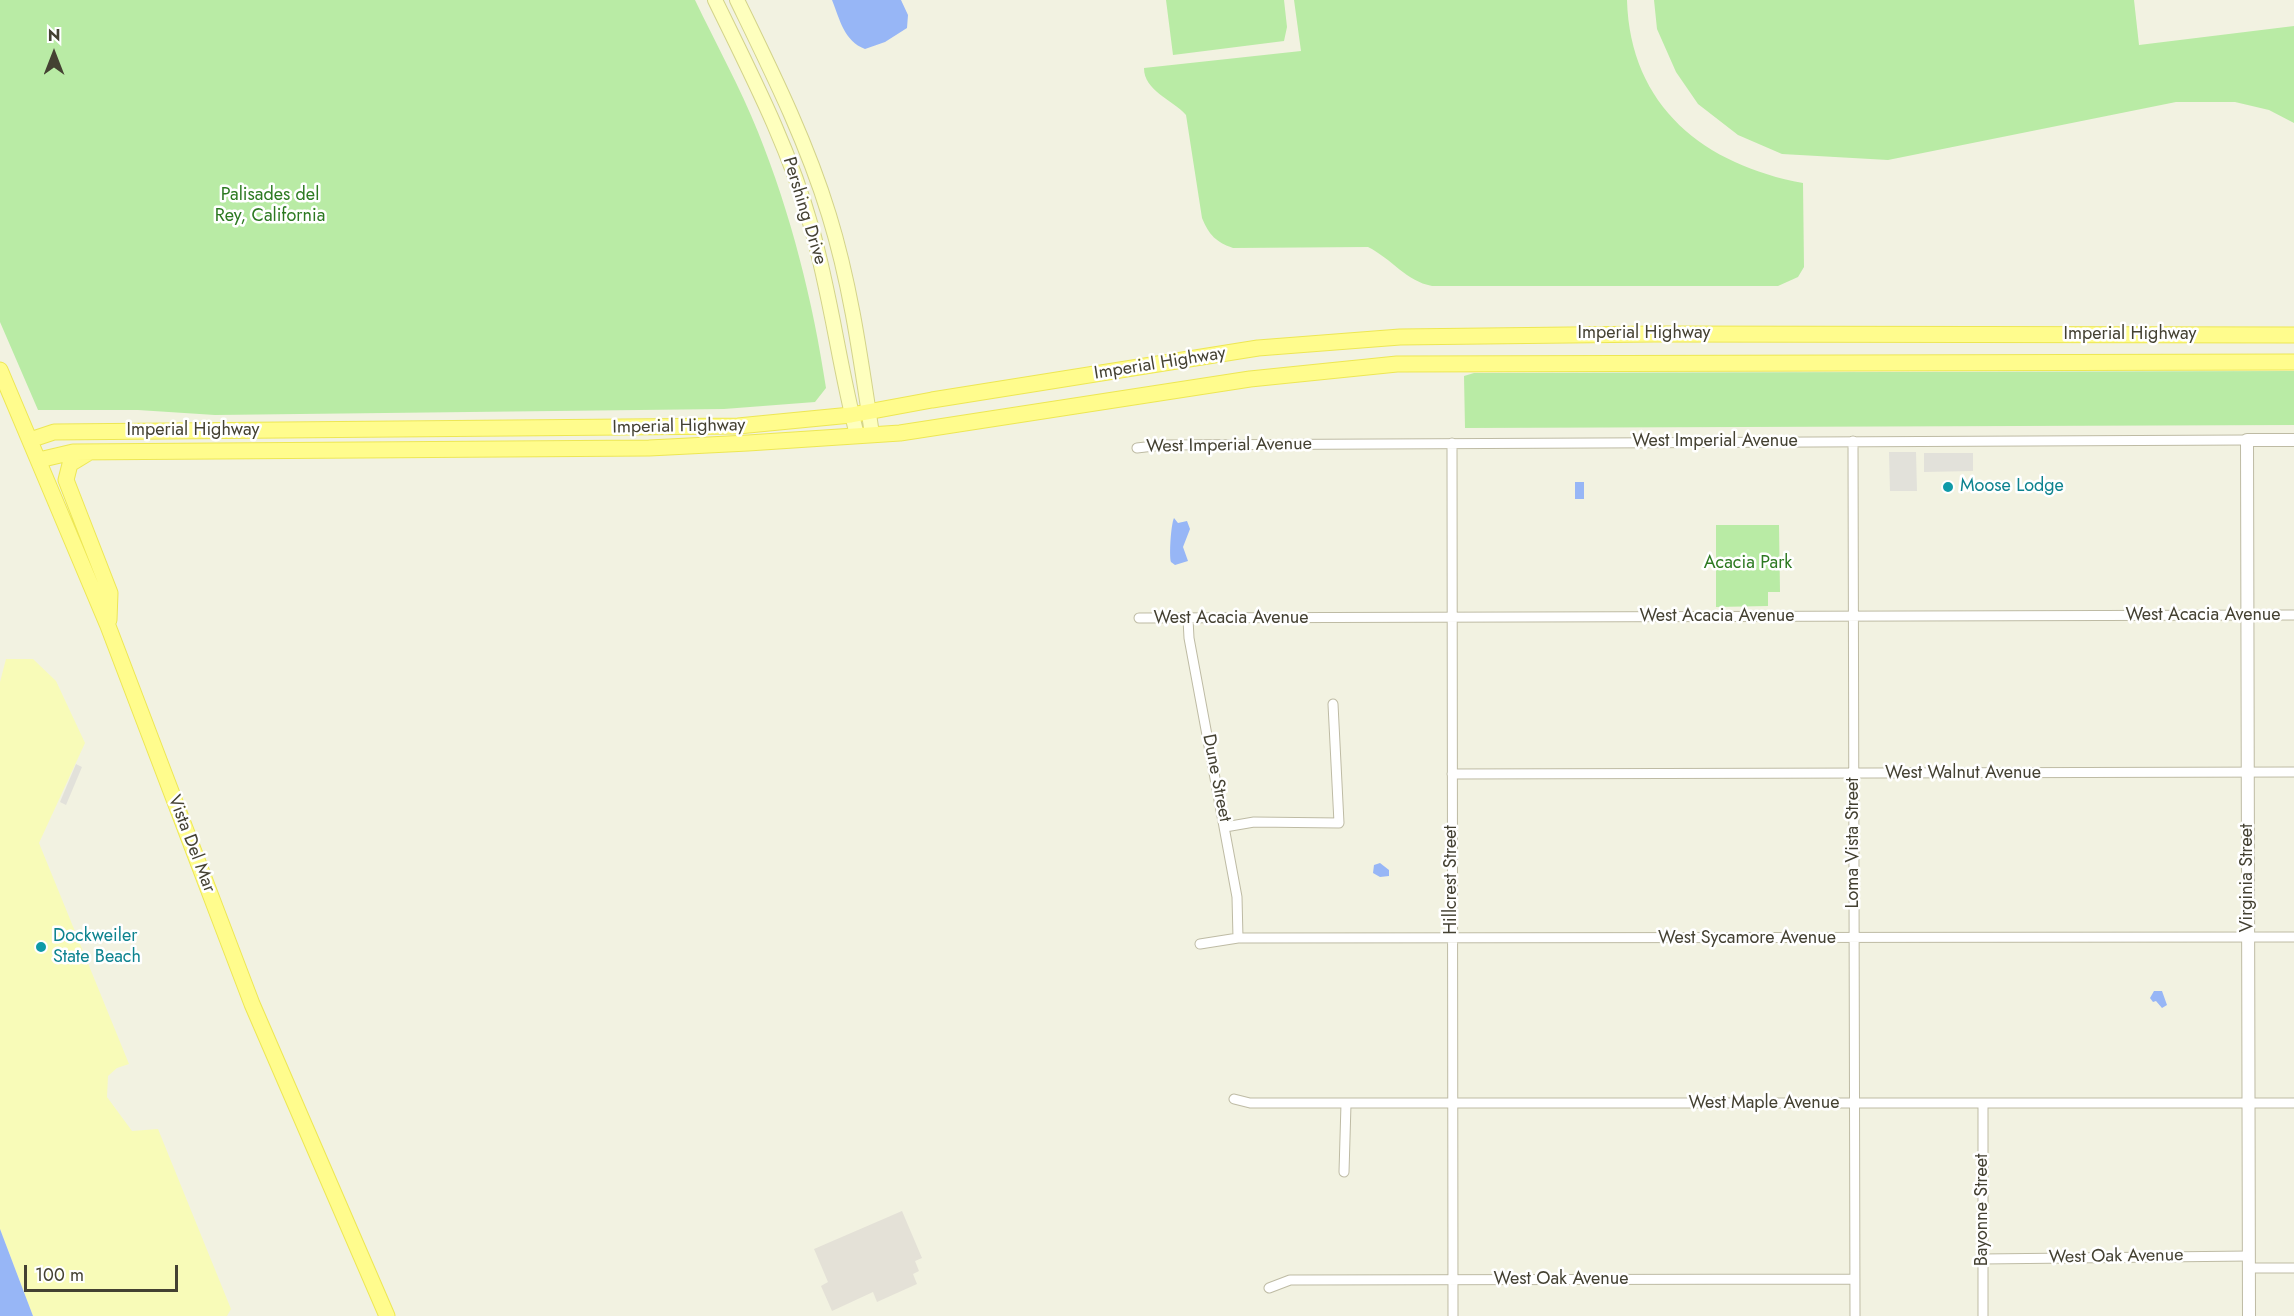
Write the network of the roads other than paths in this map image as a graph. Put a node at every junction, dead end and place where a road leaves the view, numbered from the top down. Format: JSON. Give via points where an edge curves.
{"nodes":[{"id":1,"x":715,"y":0,"type":"edge"},
{"id":2,"x":737,"y":0,"type":"edge"},
{"id":3,"x":1524,"y":335,"type":"junction"},
{"id":4,"x":2294,"y":335,"type":"edge"},
{"id":5,"x":1460,"y":362,"type":"junction"},
{"id":6,"x":2294,"y":362,"type":"edge"},
{"id":7,"x":0,"y":370,"type":"edge"},
{"id":8,"x":869,"y":411,"type":"junction"},
{"id":9,"x":851,"y":415,"type":"junction"},
{"id":10,"x":872,"y":434,"type":"junction"},
{"id":11,"x":856,"y":435,"type":"junction"},
{"id":12,"x":30,"y":440,"type":"junction"},
{"id":13,"x":2247,"y":440,"type":"junction"},
{"id":14,"x":2294,"y":440,"type":"edge"},
{"id":15,"x":1853,"y":441,"type":"junction"},
{"id":16,"x":1452,"y":443,"type":"junction"},
{"id":17,"x":1137,"y":448,"type":"dead end"},
{"id":18,"x":92,"y":451,"type":"junction"},
{"id":19,"x":39,"y":460,"type":"junction"},
{"id":20,"x":2247,"y":615,"type":"junction"},
{"id":21,"x":2294,"y":615,"type":"edge"},
{"id":22,"x":1853,"y":616,"type":"junction"},
{"id":23,"x":1139,"y":618,"type":"dead end"},
{"id":24,"x":1452,"y":618,"type":"junction"},
{"id":25,"x":1188,"y":619,"type":"junction"},
{"id":26,"x":108,"y":626,"type":"junction"},
{"id":27,"x":1333,"y":704,"type":"dead end"},
{"id":28,"x":2247,"y":772,"type":"junction"},
{"id":29,"x":2294,"y":772,"type":"edge"},
{"id":30,"x":1452,"y":774,"type":"junction"},
{"id":31,"x":1854,"y":775,"type":"junction"},
{"id":32,"x":1225,"y":827,"type":"junction"},
{"id":33,"x":2248,"y":937,"type":"junction"},
{"id":34,"x":2294,"y":937,"type":"edge"},
{"id":35,"x":1238,"y":938,"type":"junction"},
{"id":36,"x":1855,"y":938,"type":"junction"},
{"id":37,"x":1452,"y":939,"type":"junction"},
{"id":38,"x":1200,"y":944,"type":"dead end"},
{"id":39,"x":1234,"y":1099,"type":"dead end"},
{"id":40,"x":2248,"y":1103,"type":"junction"},
{"id":41,"x":2294,"y":1103,"type":"edge"},
{"id":42,"x":1346,"y":1104,"type":"junction"},
{"id":43,"x":1854,"y":1104,"type":"junction"},
{"id":44,"x":1453,"y":1105,"type":"junction"},
{"id":45,"x":1983,"y":1105,"type":"junction"},
{"id":46,"x":1344,"y":1172,"type":"dead end"},
{"id":47,"x":1983,"y":1259,"type":"junction"},
{"id":48,"x":2249,"y":1262,"type":"junction"},
{"id":49,"x":2294,"y":1268,"type":"edge"},
{"id":50,"x":1855,"y":1279,"type":"junction"},
{"id":51,"x":1453,"y":1280,"type":"junction"},
{"id":52,"x":1269,"y":1288,"type":"dead end"},
{"id":53,"x":387,"y":1316,"type":"edge"},
{"id":54,"x":1453,"y":1316,"type":"edge"},
{"id":55,"x":1855,"y":1316,"type":"edge"},
{"id":56,"x":1983,"y":1316,"type":"edge"},
{"id":57,"x":2249,"y":1316,"type":"edge"}],
"edges":[{"from":1,"to":9,"type":"main road","name":"Pershing Drive","via":[[773,121],[802,198],[829,292]]},
{"from":2,"to":8,"type":"main road","name":"Pershing Drive","via":[[791,113],[829,216],[848,288]]},
{"from":3,"to":4,"type":"main road","name":"Imperial Highway"},
{"from":3,"to":5,"type":"main road","via":[[1516,342],[1467,343],[1459,353]]},
{"from":3,"to":8,"type":"main road","name":"Imperial Highway","via":[[1366,338],[1258,348]]},
{"from":5,"to":6,"type":"main road","name":"Imperial Highway"},
{"from":5,"to":10,"type":"main road","name":"Imperial Highway","via":[[1315,370],[930,429]]},
{"from":7,"to":12,"type":"main road","name":"Vista Del Mar"},
{"from":8,"to":9,"type":"main road","name":"Imperial Highway"},
{"from":8,"to":10,"type":"main road","name":"Pershing Drive"},
{"from":9,"to":11,"type":"main road","name":"Pershing Drive"},
{"from":9,"to":12,"type":"main road","name":"Imperial Highway","via":[[703,428],[54,432]]},
{"from":10,"to":11,"type":"main road","name":"Imperial Highway"},
{"from":11,"to":18,"type":"main road","name":"Imperial Highway","via":[[659,448]]},
{"from":12,"to":19,"type":"main road","name":"Vista Del Mar"},
{"from":13,"to":14,"type":"street","name":"West Imperial Avenue"},
{"from":13,"to":15,"type":"street","name":"West Imperial Avenue"},
{"from":13,"to":20,"type":"street","name":"Virginia Street"},
{"from":15,"to":16,"type":"street","name":"West Imperial Avenue"},
{"from":15,"to":22,"type":"street","name":"Loma Vista Street"},
{"from":16,"to":17,"type":"street","name":"West Imperial Avenue","via":[[1162,444]]},
{"from":16,"to":24,"type":"street","name":"Hillcrest Street"},
{"from":18,"to":19,"type":"main road","name":"Imperial Highway","via":[[62,453]]},
{"from":18,"to":26,"type":"main road","via":[[70,464],[66,480],[110,593]]},
{"from":19,"to":26,"type":"main road","name":"Vista Del Mar"},
{"from":20,"to":21,"type":"street","name":"West Acacia Avenue"},
{"from":20,"to":22,"type":"street","name":"West Acacia Avenue"},
{"from":20,"to":28,"type":"street","name":"Virginia Street"},
{"from":22,"to":24,"type":"street","name":"West Acacia Avenue"},
{"from":22,"to":31,"type":"street","name":"Loma Vista Street"},
{"from":23,"to":25,"type":"street","name":"West Acacia Avenue"},
{"from":24,"to":25,"type":"street","name":"West Acacia Avenue"},
{"from":24,"to":30,"type":"street","name":"Hillcrest Street"},
{"from":25,"to":32,"type":"street","name":"Dune Street"},
{"from":26,"to":53,"type":"main road","name":"Vista Del Mar","via":[[252,1004]]},
{"from":27,"to":32,"type":"street","via":[[1339,823],[1254,822]]},
{"from":28,"to":29,"type":"street","name":"West Walnut Avenue"},
{"from":28,"to":31,"type":"street","name":"West Walnut Avenue"},
{"from":28,"to":33,"type":"street","name":"Virginia Street"},
{"from":30,"to":31,"type":"street","name":"West Walnut Avenue"},
{"from":30,"to":37,"type":"street","name":"Hillcrest Street"},
{"from":31,"to":36,"type":"street","name":"Loma Vista Street"},
{"from":32,"to":35,"type":"street","name":"Dune Street","via":[[1237,897]]},
{"from":33,"to":34,"type":"street","name":"West Sycamore Avenue"},
{"from":33,"to":36,"type":"street","name":"West Sycamore Avenue"},
{"from":33,"to":40,"type":"street","name":"Virginia Street"},
{"from":35,"to":37,"type":"street","name":"West Sycamore Avenue"},
{"from":35,"to":38,"type":"street","name":"West Sycamore Avenue"},
{"from":36,"to":37,"type":"street","name":"West Sycamore Avenue"},
{"from":36,"to":43,"type":"street","name":"Loma Vista Street"},
{"from":37,"to":44,"type":"street","name":"Hillcrest Street"},
{"from":39,"to":42,"type":"street","name":"West Maple Avenue","via":[[1250,1103]]},
{"from":40,"to":41,"type":"street","name":"West Maple Avenue"},
{"from":40,"to":45,"type":"street","name":"West Maple Avenue"},
{"from":40,"to":48,"type":"street","name":"Virginia Street"},
{"from":42,"to":44,"type":"street","name":"West Maple Avenue"},
{"from":42,"to":46,"type":"street"},
{"from":43,"to":44,"type":"street","name":"West Maple Avenue"},
{"from":43,"to":45,"type":"street","name":"West Maple Avenue"},
{"from":43,"to":50,"type":"street","name":"Loma Vista Street"},
{"from":44,"to":51,"type":"street","name":"Hillcrest Street"},
{"from":45,"to":47,"type":"street","name":"Bayonne Street"},
{"from":47,"to":48,"type":"street","name":"West Oak Avenue"},
{"from":47,"to":56,"type":"street","name":"Bayonne Street"},
{"from":48,"to":49,"type":"street","name":"West Oak Avenue"},
{"from":48,"to":57,"type":"street","name":"Virginia Street"},
{"from":50,"to":51,"type":"street","name":"West Oak Avenue"},
{"from":50,"to":55,"type":"street","name":"Loma Vista Street"},
{"from":51,"to":52,"type":"street","name":"West Oak Avenue","via":[[1290,1280]]},
{"from":51,"to":54,"type":"street","name":"Hillcrest Street"}]}
